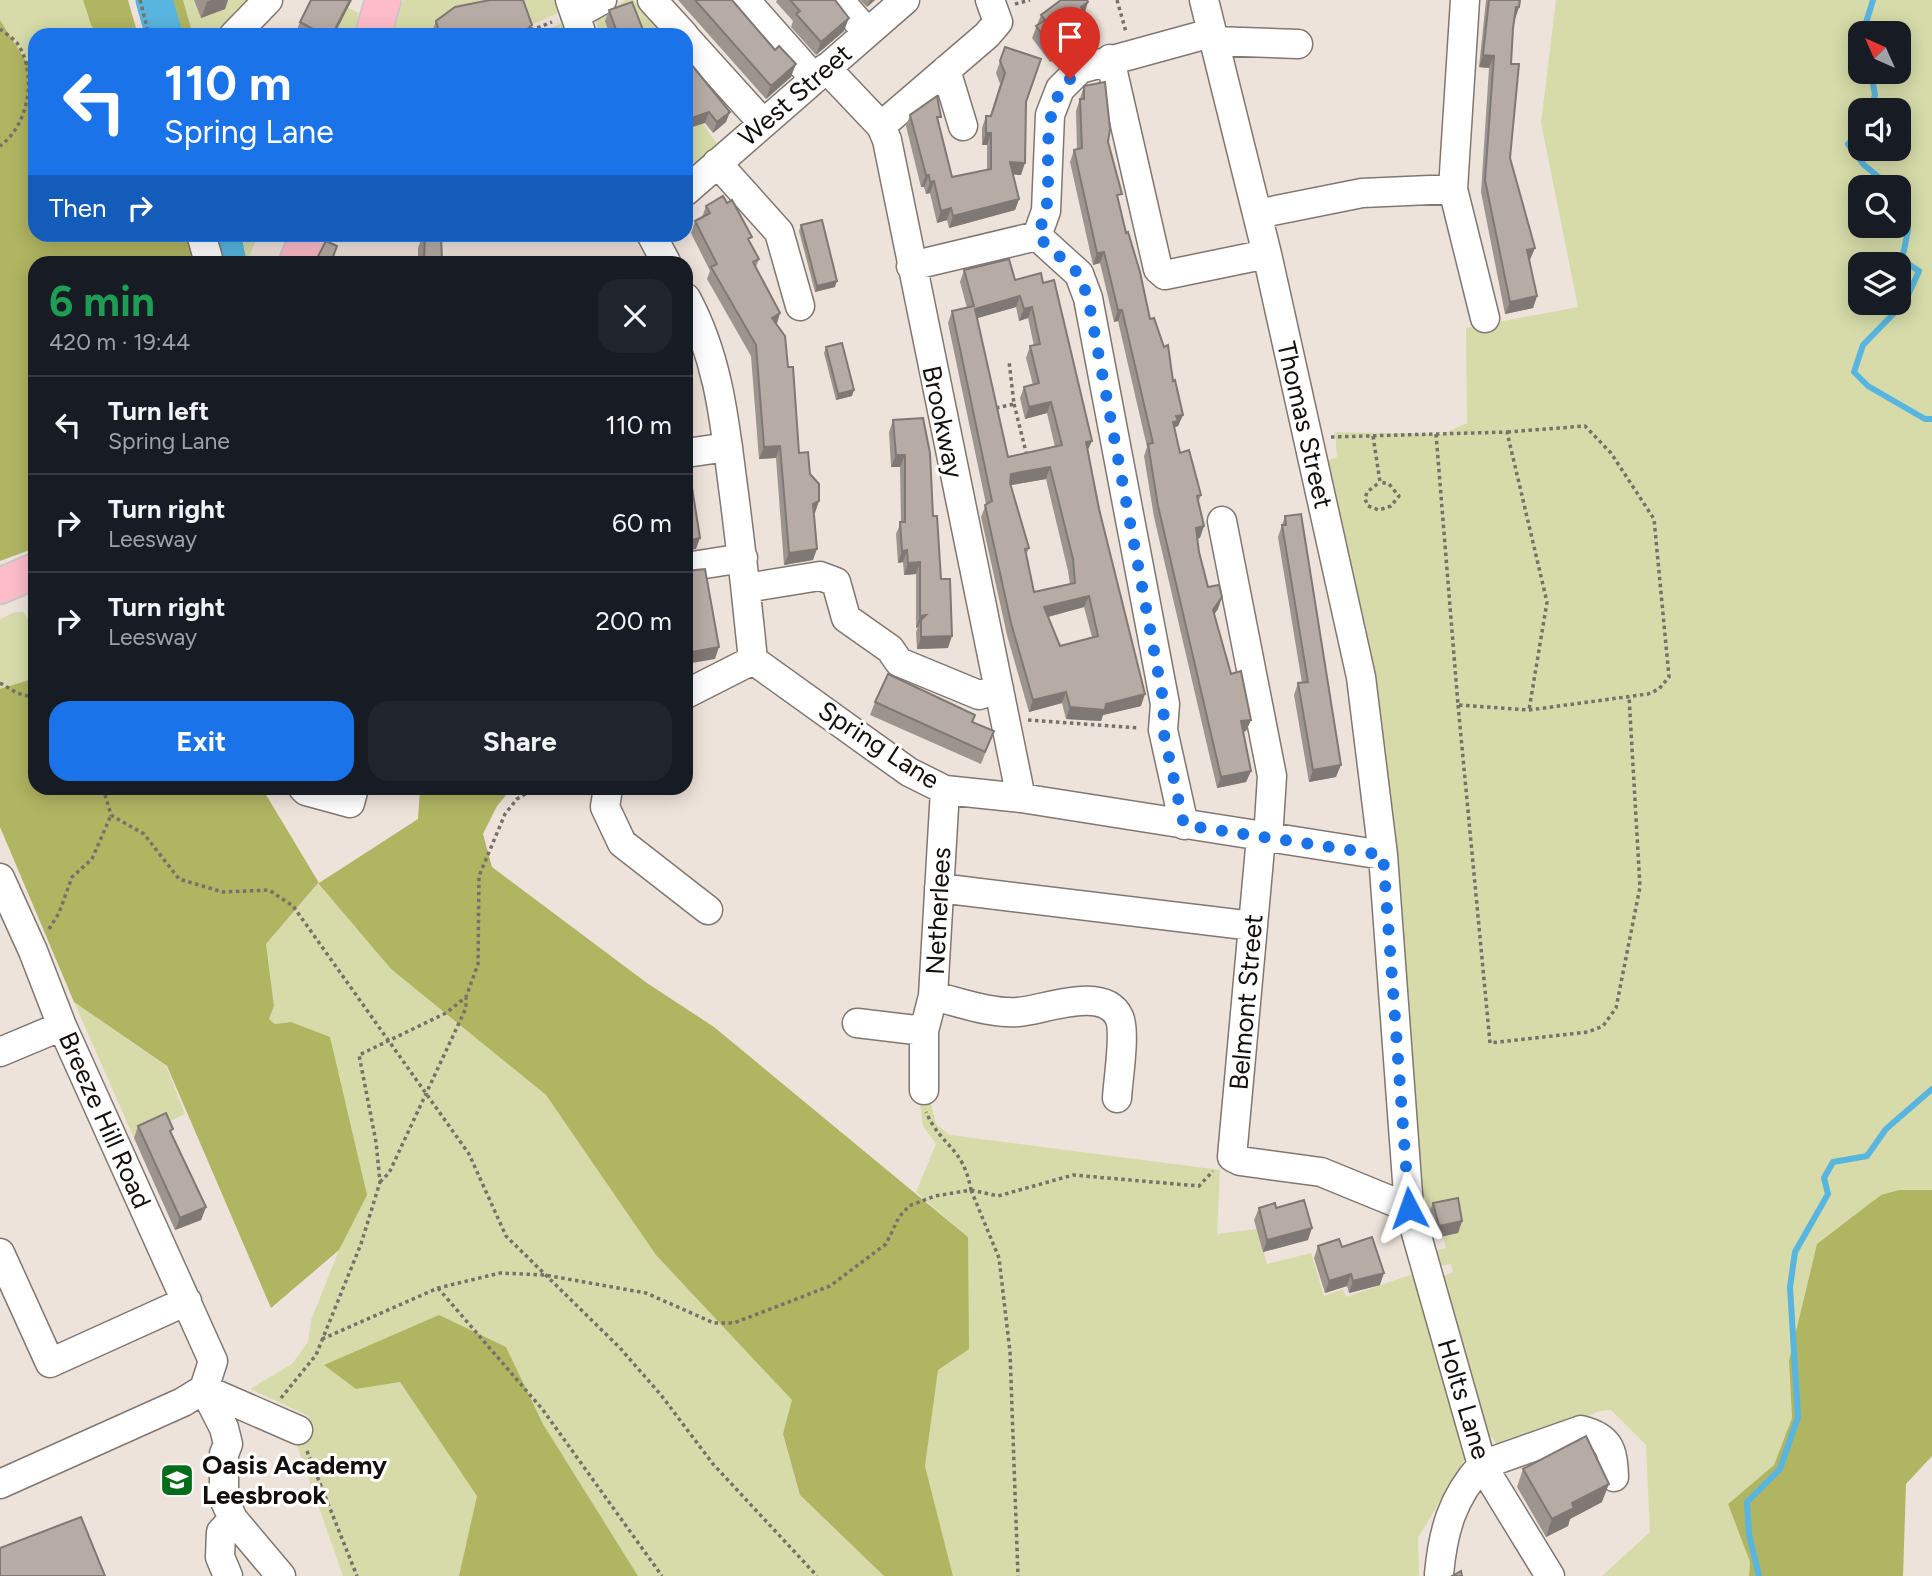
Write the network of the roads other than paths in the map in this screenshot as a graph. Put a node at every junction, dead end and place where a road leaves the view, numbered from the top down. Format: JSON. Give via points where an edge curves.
{"nodes":[{"id":1,"x":268,"y":0,"type":"edge"},
{"id":2,"x":383,"y":0,"type":"edge"},
{"id":3,"x":602,"y":0,"type":"edge"},
{"id":4,"x":652,"y":0,"type":"edge"},
{"id":5,"x":745,"y":0,"type":"edge"},
{"id":6,"x":839,"y":0,"type":"edge"},
{"id":7,"x":905,"y":0,"type":"edge"},
{"id":8,"x":1204,"y":0,"type":"edge"},
{"id":9,"x":1465,"y":0,"type":"edge"},
{"id":10,"x":994,"y":11,"type":"edge"},
{"id":11,"x":572,"y":17,"type":"edge"},
{"id":12,"x":240,"y":28,"type":"edge"},
{"id":13,"x":375,"y":28,"type":"edge"},
{"id":14,"x":678,"y":28,"type":"edge"},
{"id":15,"x":867,"y":32,"type":"junction"},
{"id":16,"x":1212,"y":37,"type":"junction"},
{"id":17,"x":1298,"y":44,"type":"dead end"},
{"id":18,"x":693,"y":45,"type":"edge"},
{"id":19,"x":1121,"y":55,"type":"junction"},
{"id":20,"x":946,"y":70,"type":"junction"},
{"id":21,"x":820,"y":73,"type":"junction"},
{"id":22,"x":763,"y":123,"type":"junction"},
{"id":23,"x":881,"y":126,"type":"junction"},
{"id":24,"x":963,"y":126,"type":"dead end"},
{"id":25,"x":717,"y":163,"type":"junction"},
{"id":26,"x":693,"y":185,"type":"edge"},
{"id":27,"x":1453,"y":190,"type":"junction"},
{"id":28,"x":1257,"y":214,"type":"junction"},
{"id":29,"x":1037,"y":236,"type":"junction"},
{"id":30,"x":1267,"y":254,"type":"junction"},
{"id":31,"x":911,"y":266,"type":"junction"},
{"id":32,"x":800,"y":306,"type":"dead end"},
{"id":33,"x":1485,"y":318,"type":"dead end"},
{"id":34,"x":693,"y":326,"type":"edge"},
{"id":35,"x":728,"y":447,"type":"junction"},
{"id":36,"x":693,"y":452,"type":"edge"},
{"id":37,"x":1222,"y":521,"type":"dead end"},
{"id":38,"x":743,"y":558,"type":"junction"},
{"id":39,"x":693,"y":567,"type":"edge"},
{"id":40,"x":28,"y":575,"type":"edge"},
{"id":41,"x":0,"y":586,"type":"edge"},
{"id":42,"x":746,"y":587,"type":"junction"},
{"id":43,"x":753,"y":660,"type":"junction"},
{"id":44,"x":999,"y":689,"type":"junction"},
{"id":45,"x":693,"y":690,"type":"edge"},
{"id":46,"x":945,"y":790,"type":"junction"},
{"id":47,"x":325,"y":795,"type":"edge"},
{"id":48,"x":352,"y":795,"type":"edge"},
{"id":49,"x":607,"y":795,"type":"edge"},
{"id":50,"x":1021,"y":797,"type":"junction"},
{"id":51,"x":1184,"y":825,"type":"junction"},
{"id":52,"x":1265,"y":838,"type":"junction"},
{"id":53,"x":1383,"y":855,"type":"junction"},
{"id":54,"x":0,"y":878,"type":"edge"},
{"id":55,"x":939,"y":888,"type":"junction"},
{"id":56,"x":708,"y":910,"type":"dead end"},
{"id":57,"x":1253,"y":926,"type":"junction"},
{"id":58,"x":933,"y":996,"type":"junction"},
{"id":59,"x":857,"y":1023,"type":"dead end"},
{"id":60,"x":62,"y":1026,"type":"junction"},
{"id":61,"x":924,"y":1031,"type":"junction"},
{"id":62,"x":0,"y":1052,"type":"edge"},
{"id":63,"x":925,"y":1090,"type":"road end"},
{"id":64,"x":1117,"y":1098,"type":"dead end"},
{"id":65,"x":1409,"y":1208,"type":"junction"},
{"id":66,"x":0,"y":1253,"type":"edge"},
{"id":67,"x":187,"y":1301,"type":"junction"},
{"id":68,"x":204,"y":1389,"type":"junction"},
{"id":69,"x":298,"y":1430,"type":"road end"},
{"id":70,"x":1482,"y":1465,"type":"junction"},
{"id":71,"x":1614,"y":1477,"type":"dead end"},
{"id":72,"x":0,"y":1485,"type":"edge"},
{"id":73,"x":233,"y":1520,"type":"junction"},
{"id":74,"x":1544,"y":1571,"type":"edge"},
{"id":75,"x":1439,"y":1574,"type":"dead end"},
{"id":76,"x":228,"y":1576,"type":"edge"},
{"id":77,"x":281,"y":1576,"type":"edge"}],
"edges":[{"from":1,"to":12,"type":"street"},
{"from":2,"to":13,"type":"main road"},
{"from":3,"to":11,"type":"street"},
{"from":4,"to":14,"type":"street"},
{"from":5,"to":21,"type":"street","name":"Brookway"},
{"from":6,"to":15,"type":"street"},
{"from":7,"to":15,"type":"street","name":"West Street"},
{"from":8,"to":16,"type":"street","name":"Thomas Street"},
{"from":9,"to":27,"type":"street"},
{"from":10,"to":20,"type":"street"},
{"from":15,"to":21,"type":"street","name":"West Street"},
{"from":16,"to":17,"type":"street"},
{"from":16,"to":19,"type":"street"},
{"from":16,"to":28,"type":"street","name":"Thomas Street"},
{"from":18,"to":22,"type":"street"},
{"from":19,"to":29,"type":"street","via":[[1080,69],[1060,89],[1050,115],[1046,211]]},
{"from":19,"to":30,"type":"street","via":[[1158,270],[1165,275]]},
{"from":20,"to":23,"type":"street"},
{"from":20,"to":24,"type":"street"},
{"from":21,"to":22,"type":"street","name":"West Street"},
{"from":21,"to":23,"type":"street","name":"Brookway"},
{"from":22,"to":25,"type":"street","name":"West Street"},
{"from":23,"to":31,"type":"street","name":"Brookway"},
{"from":25,"to":26,"type":"street","name":"West Street"},
{"from":25,"to":32,"type":"street","via":[[779,232]]},
{"from":27,"to":28,"type":"street","via":[[1362,193]]},
{"from":27,"to":33,"type":"street"},
{"from":28,"to":30,"type":"street","name":"Thomas Street"},
{"from":29,"to":31,"type":"street"},
{"from":29,"to":51,"type":"street","via":[[1079,274],[1088,298],[1164,704],[1163,730]]},
{"from":30,"to":53,"type":"street","name":"Thomas Street","via":[[1362,677]]},
{"from":31,"to":44,"type":"street","name":"Brookway"},
{"from":34,"to":35,"type":"street","via":[[716,368]]},
{"from":35,"to":36,"type":"street"},
{"from":35,"to":38,"type":"street"},
{"from":37,"to":52,"type":"street","name":"Belmont Street","via":[[1272,776]]},
{"from":38,"to":39,"type":"street"},
{"from":38,"to":42,"type":"street"},
{"from":40,"to":41,"type":"main road"},
{"from":42,"to":43,"type":"street"},
{"from":42,"to":44,"type":"street","via":[[820,576],[836,582],[846,618],[890,649],[899,662],[979,695]]},
{"from":43,"to":45,"type":"street"},
{"from":43,"to":46,"type":"street","name":"Spring Lane","via":[[909,772]]},
{"from":44,"to":50,"type":"street","name":"Brookway"},
{"from":46,"to":50,"type":"street","name":"Spring Lane"},
{"from":46,"to":55,"type":"street","name":"Netherlees"},
{"from":47,"to":48,"type":"street","via":[[350,803]]},
{"from":49,"to":56,"type":"street","via":[[605,807],[622,843]]},
{"from":50,"to":51,"type":"street","name":"Spring Lane"},
{"from":51,"to":52,"type":"street","name":"Spring Lane"},
{"from":52,"to":53,"type":"street","name":"Spring Lane"},
{"from":52,"to":57,"type":"street","name":"Belmont Street"},
{"from":53,"to":65,"type":"street","name":"Thomas Street"},
{"from":54,"to":60,"type":"street","name":"Breeze Hill Road"},
{"from":55,"to":57,"type":"street"},
{"from":55,"to":58,"type":"street","name":"Netherlees"},
{"from":57,"to":65,"type":"street","name":"Belmont Street","via":[[1236,1159],[1321,1172]]},
{"from":58,"to":61,"type":"street","name":"Netherlees"},
{"from":58,"to":64,"type":"street","via":[[1017,1012],[1072,1001],[1096,1002],[1115,1010],[1121,1021]]},
{"from":59,"to":61,"type":"street"},
{"from":60,"to":62,"type":"street"},
{"from":60,"to":67,"type":"street","name":"Breeze Hill Road"},
{"from":61,"to":63,"type":"street","name":"Netherlees"},
{"from":65,"to":70,"type":"street","name":"Holts Lane"},
{"from":66,"to":67,"type":"street","via":[[50,1363]]},
{"from":67,"to":68,"type":"street","name":"Breeze Hill Road","via":[[213,1362]]},
{"from":68,"to":69,"type":"street"},
{"from":68,"to":72,"type":"street"},
{"from":68,"to":73,"type":"street","via":[[228,1444],[222,1477],[224,1499]]},
{"from":70,"to":71,"type":"street","via":[[1581,1430],[1606,1442],[1614,1455]]},
{"from":70,"to":74,"type":"street","name":"Holts Lane"},
{"from":70,"to":75,"type":"street","via":[[1447,1525]]},
{"from":73,"to":76,"type":"street","via":[[221,1532],[220,1557]]},
{"from":73,"to":77,"type":"street"}]}
